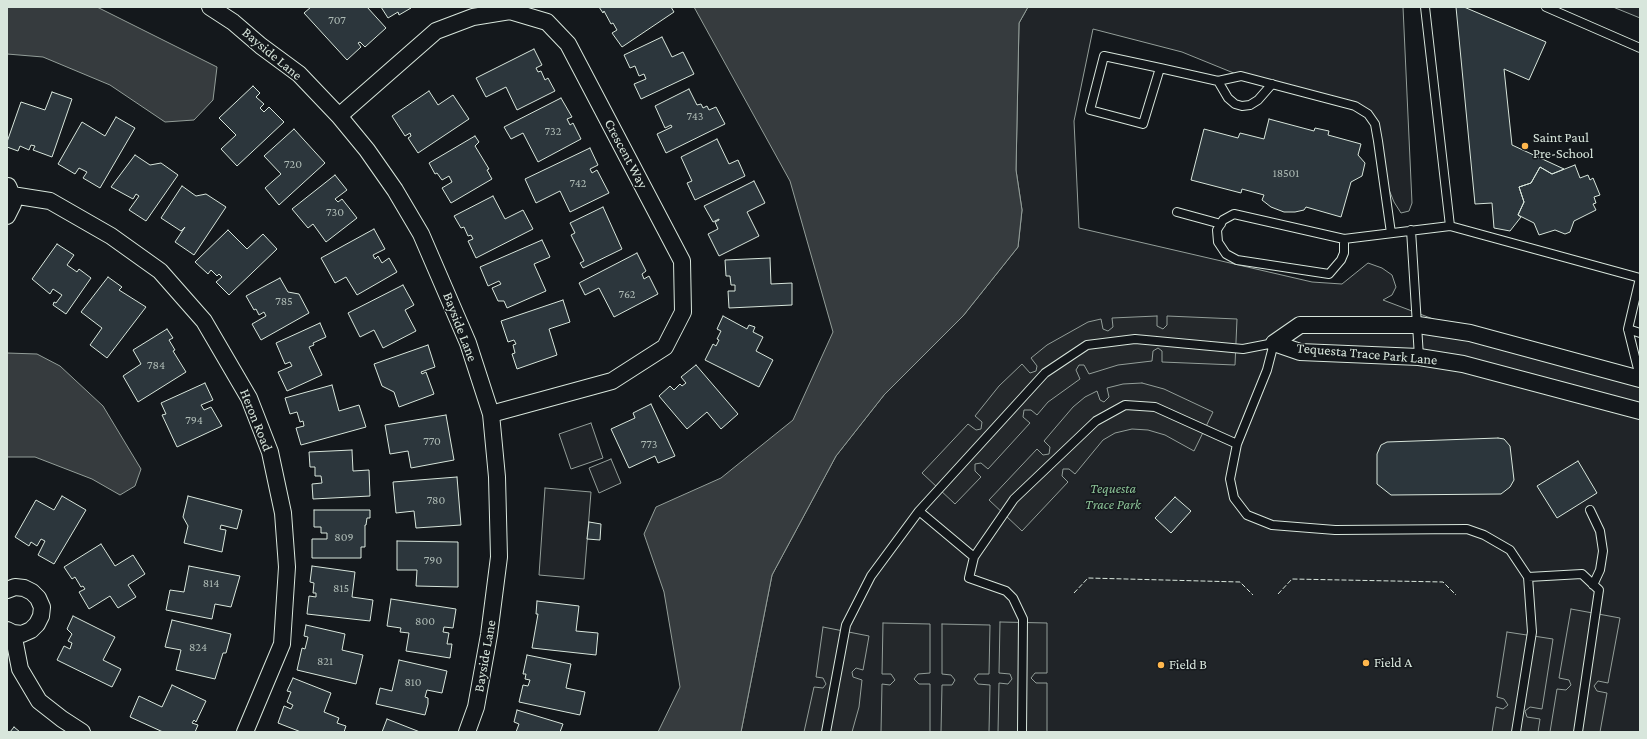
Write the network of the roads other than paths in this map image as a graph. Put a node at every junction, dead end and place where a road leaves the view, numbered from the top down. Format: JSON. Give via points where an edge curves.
{"nodes":[{"id":1,"x":210,"y":7,"type":"edge"},
{"id":2,"x":1425,"y":7,"type":"edge"},
{"id":3,"x":1546,"y":7,"type":"edge"},
{"id":4,"x":1640,"y":48,"type":"edge"},
{"id":5,"x":1160,"y":68,"type":"junction"},
{"id":6,"x":1218,"y":81,"type":"junction"},
{"id":7,"x":1272,"y":84,"type":"junction"},
{"id":8,"x":339,"y":116,"type":"junction"},
{"id":9,"x":10,"y":190,"type":"edge"},
{"id":10,"x":1177,"y":212,"type":"dead end"},
{"id":11,"x":7,"y":216,"type":"edge"},
{"id":12,"x":1221,"y":224,"type":"junction"},
{"id":13,"x":1450,"y":226,"type":"junction"},
{"id":14,"x":1411,"y":230,"type":"junction"},
{"id":15,"x":1391,"y":233,"type":"junction"},
{"id":16,"x":1344,"y":239,"type":"junction"},
{"id":17,"x":1640,"y":278,"type":"edge"},
{"id":18,"x":1418,"y":325,"type":"junction"},
{"id":19,"x":1628,"y":329,"type":"junction"},
{"id":20,"x":1640,"y":333,"type":"edge"},
{"id":21,"x":1274,"y":343,"type":"junction"},
{"id":22,"x":1419,"y":356,"type":"junction"},
{"id":23,"x":1640,"y":378,"type":"edge"},
{"id":24,"x":1640,"y":411,"type":"edge"},
{"id":25,"x":491,"y":414,"type":"junction"},
{"id":26,"x":1237,"y":444,"type":"junction"},
{"id":27,"x":1590,"y":510,"type":"dead end"},
{"id":28,"x":919,"y":511,"type":"junction"},
{"id":29,"x":974,"y":557,"type":"junction"},
{"id":30,"x":1528,"y":577,"type":"junction"},
{"id":31,"x":1593,"y":585,"type":"junction"},
{"id":32,"x":7,"y":590,"type":"edge"},
{"id":33,"x":10,"y":632,"type":"edge"},
{"id":34,"x":82,"y":732,"type":"edge"},
{"id":35,"x":245,"y":732,"type":"edge"},
{"id":36,"x":467,"y":732,"type":"edge"},
{"id":37,"x":826,"y":732,"type":"edge"},
{"id":38,"x":1022,"y":732,"type":"edge"},
{"id":39,"x":1516,"y":732,"type":"edge"},
{"id":40,"x":1578,"y":732,"type":"edge"}],
"edges":[{"from":1,"to":8,"type":"street","name":"Bayside Lane","via":[[299,74]]},
{"from":2,"to":13,"type":"lane"},
{"from":3,"to":4,"type":"lane"},
{"from":5,"to":5,"type":"lane","via":[[1104,56],[1090,110],[1143,124]]},
{"from":5,"to":6,"type":"lane"},
{"from":6,"to":7,"type":"lane","via":[[1241,76]]},
{"from":6,"to":7,"type":"lane","via":[[1228,98],[1242,106],[1258,100]]},
{"from":7,"to":15,"type":"lane","via":[[1355,106],[1368,114],[1375,124]]},
{"from":8,"to":25,"type":"street","name":"Bayside Lane","via":[[367,150],[421,234],[468,343]]},
{"from":8,"to":25,"type":"street","name":"Crescent Way","via":[[436,31],[473,17],[510,11],[547,22],[568,44],[682,261],[683,312],[665,347],[612,381]]},
{"from":9,"to":11,"type":"street","name":"Heron Road","via":[[13,204]]},
{"from":9,"to":35,"type":"street","name":"Heron Road","via":[[50,201],[111,236],[160,271],[204,321],[249,398],[270,452],[283,513],[287,567],[282,644]]},
{"from":10,"to":12,"type":"lane"},
{"from":12,"to":16,"type":"lane","via":[[1234,214]]},
{"from":12,"to":16,"type":"lane","via":[[1217,230],[1218,242],[1226,254],[1237,260],[1328,274],[1341,260]]},
{"from":13,"to":14,"type":"lane"},
{"from":13,"to":17,"type":"lane"},
{"from":14,"to":15,"type":"lane"},
{"from":14,"to":18,"type":"lane"},
{"from":15,"to":16,"type":"lane"},
{"from":17,"to":19,"type":"lane"},
{"from":18,"to":21,"type":"street","name":"Tequesta Trace Park Lane","via":[[1300,325]]},
{"from":18,"to":22,"type":"lane"},
{"from":18,"to":23,"type":"street","name":"Tequesta Trace Park Lane","via":[[1470,333]]},
{"from":19,"to":20,"type":"lane"},
{"from":19,"to":23,"type":"lane"},
{"from":21,"to":22,"type":"street","name":"Tequesta Trace Park Lane","via":[[1300,352]]},
{"from":21,"to":26,"type":"lane","via":[[1267,370]]},
{"from":21,"to":28,"type":"lane","via":[[1243,349],[1134,339],[1087,345],[1045,374]]},
{"from":22,"to":24,"type":"street","name":"Tequesta Trace Park Lane","via":[[1464,364]]},
{"from":25,"to":36,"type":"street","name":"Bayside Lane","via":[[497,477],[499,557],[476,707]]},
{"from":26,"to":29,"type":"lane","via":[[1155,407],[1125,405],[1096,421],[1014,499]]},
{"from":26,"to":30,"type":"lane","via":[[1230,479],[1234,498],[1247,515],[1272,525],[1335,530],[1467,529],[1484,535],[1510,550]]},
{"from":27,"to":31,"type":"lane","via":[[1600,531],[1602,551],[1600,570]]},
{"from":28,"to":29,"type":"lane"},
{"from":28,"to":37,"type":"lane","via":[[871,576],[846,625]]},
{"from":29,"to":38,"type":"lane","via":[[969,578],[1006,591],[1013,598],[1023,619]]},
{"from":30,"to":31,"type":"lane","via":[[1582,574]]},
{"from":30,"to":39,"type":"lane","via":[[1532,632]]},
{"from":31,"to":40,"type":"lane","via":[[1599,590]]},
{"from":32,"to":33,"type":"street","via":[[15,587],[24,588],[38,598],[42,607],[41,616],[31,630],[22,634]]},
{"from":33,"to":34,"type":"street","via":[[20,669],[39,700]]}]}
